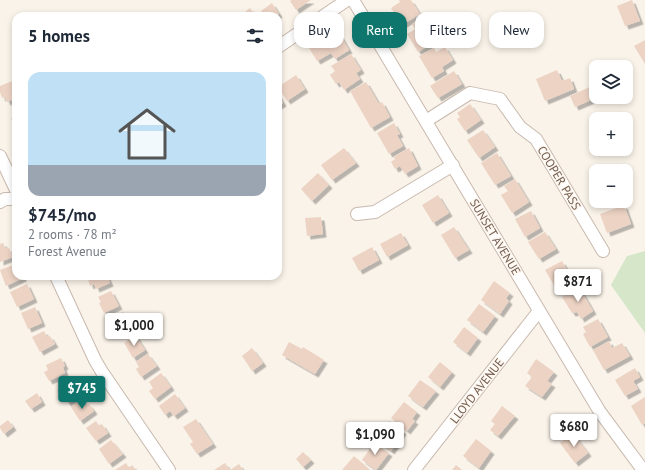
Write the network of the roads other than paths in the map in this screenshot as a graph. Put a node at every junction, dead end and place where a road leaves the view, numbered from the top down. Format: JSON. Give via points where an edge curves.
{"nodes":[{"id":1,"x":347,"y":0,"type":"edge"},
{"id":2,"x":353,"y":0,"type":"edge"},
{"id":3,"x":282,"y":44,"type":"edge"},
{"id":4,"x":426,"y":121,"type":"junction"},
{"id":5,"x":0,"y":156,"type":"edge"},
{"id":6,"x":453,"y":165,"type":"junction"},
{"id":7,"x":12,"y":182,"type":"edge"},
{"id":8,"x":12,"y":199,"type":"edge"},
{"id":9,"x":0,"y":202,"type":"edge"},
{"id":10,"x":356,"y":214,"type":"dead end"},
{"id":11,"x":603,"y":251,"type":"dead end"},
{"id":12,"x":58,"y":280,"type":"edge"},
{"id":13,"x":539,"y":311,"type":"junction"},
{"id":14,"x":169,"y":470,"type":"edge"},
{"id":15,"x":414,"y":470,"type":"edge"},
{"id":16,"x":643,"y":470,"type":"edge"}],
"edges":[{"from":1,"to":3,"type":"street"},
{"from":2,"to":4,"type":"street","name":"SUNSET AVENUE"},
{"from":4,"to":6,"type":"street","name":"SUNSET AVENUE"},
{"from":4,"to":11,"type":"street","name":"COOPER PASS","via":[[470,94],[500,99],[520,127],[536,139]]},
{"from":5,"to":7,"type":"street"},
{"from":6,"to":10,"type":"street","via":[[375,212]]},
{"from":6,"to":13,"type":"street","name":"SUNSET AVENUE"},
{"from":8,"to":9,"type":"street"},
{"from":12,"to":14,"type":"street","via":[[102,372]]},
{"from":13,"to":15,"type":"street","name":"LLOYD AVENUE"},
{"from":13,"to":16,"type":"street","name":"SUNSET AVENUE","via":[[600,412]]}]}
